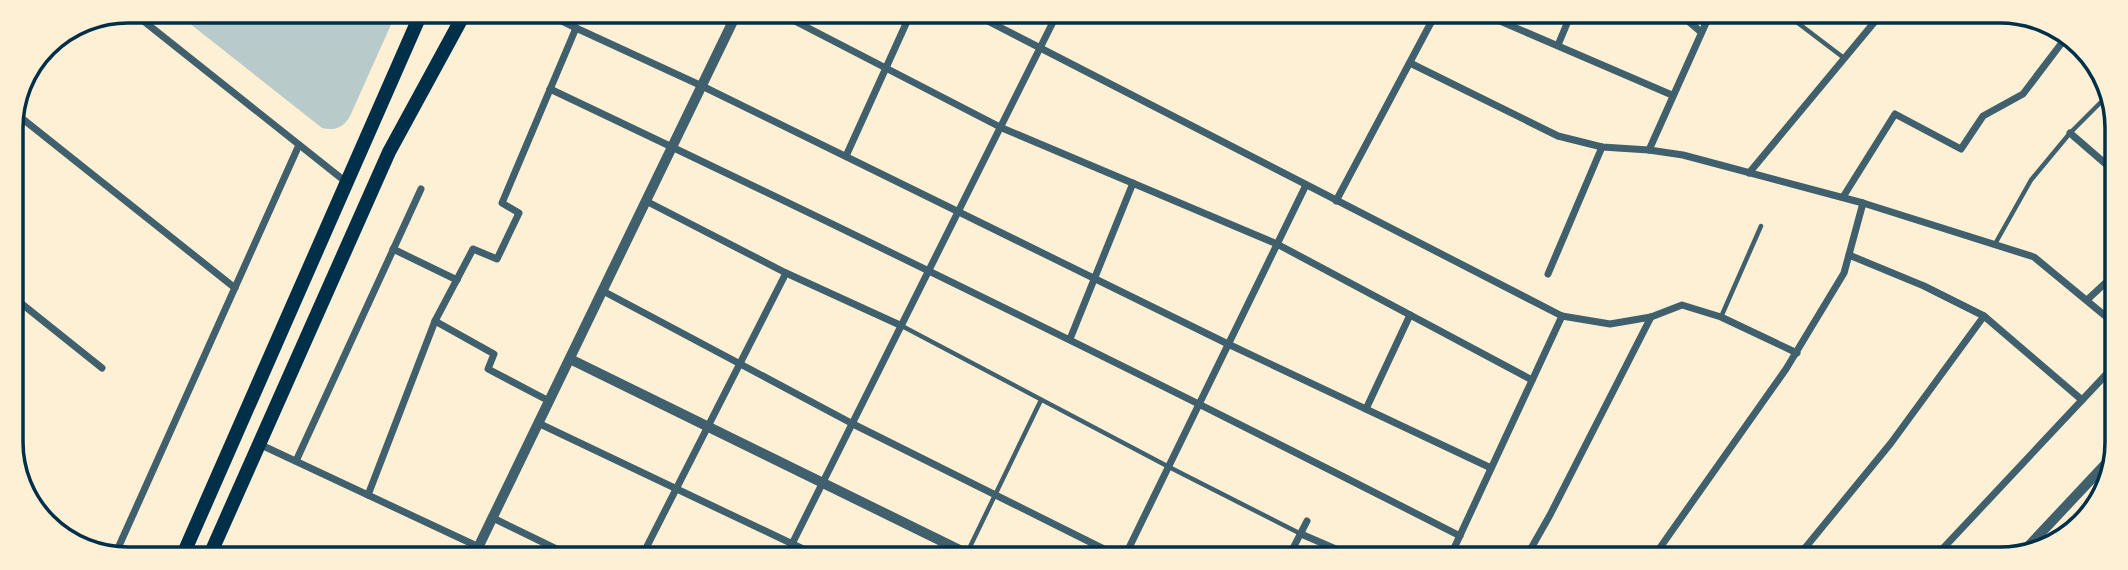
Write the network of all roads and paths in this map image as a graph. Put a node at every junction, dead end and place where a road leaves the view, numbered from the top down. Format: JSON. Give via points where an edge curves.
{"nodes":[{"id":1,"x":146,"y":23,"type":"edge"},
{"id":2,"x":417,"y":23,"type":"edge"},
{"id":3,"x":459,"y":23,"type":"edge"},
{"id":4,"x":566,"y":23,"type":"edge"},
{"id":5,"x":732,"y":23,"type":"edge"},
{"id":6,"x":799,"y":23,"type":"edge"},
{"id":7,"x":906,"y":23,"type":"edge"},
{"id":8,"x":992,"y":23,"type":"edge"},
{"id":9,"x":1053,"y":23,"type":"edge"},
{"id":10,"x":1431,"y":23,"type":"edge"},
{"id":11,"x":1505,"y":23,"type":"edge"},
{"id":12,"x":1567,"y":23,"type":"edge"},
{"id":13,"x":1690,"y":23,"type":"edge"},
{"id":14,"x":1706,"y":23,"type":"edge"},
{"id":15,"x":1798,"y":23,"type":"edge"},
{"id":16,"x":1874,"y":23,"type":"edge"},
{"id":17,"x":576,"y":28,"type":"junction"},
{"id":18,"x":1701,"y":32,"type":"junction"},
{"id":19,"x":2062,"y":43,"type":"edge"},
{"id":20,"x":1558,"y":46,"type":"junction"},
{"id":21,"x":1041,"y":48,"type":"junction"},
{"id":22,"x":1844,"y":58,"type":"junction"},
{"id":23,"x":1410,"y":63,"type":"junction"},
{"id":24,"x":886,"y":68,"type":"junction"},
{"id":25,"x":702,"y":86,"type":"junction"},
{"id":26,"x":550,"y":89,"type":"junction"},
{"id":27,"x":1672,"y":95,"type":"junction"},
{"id":28,"x":2102,"y":101,"type":"edge"},
{"id":29,"x":23,"y":119,"type":"edge"},
{"id":30,"x":1002,"y":128,"type":"junction"},
{"id":31,"x":2070,"y":133,"type":"junction"},
{"id":32,"x":299,"y":145,"type":"junction"},
{"id":33,"x":673,"y":147,"type":"junction"},
{"id":34,"x":1602,"y":147,"type":"junction"},
{"id":35,"x":1649,"y":150,"type":"junction"},
{"id":36,"x":846,"y":156,"type":"junction"},
{"id":37,"x":2105,"y":163,"type":"edge"},
{"id":38,"x":1749,"y":173,"type":"junction"},
{"id":39,"x":346,"y":182,"type":"junction"},
{"id":40,"x":1133,"y":183,"type":"junction"},
{"id":41,"x":1306,"y":185,"type":"junction"},
{"id":42,"x":421,"y":189,"type":"dead end"},
{"id":43,"x":1843,"y":197,"type":"junction"},
{"id":44,"x":646,"y":201,"type":"junction"},
{"id":45,"x":1336,"y":201,"type":"junction"},
{"id":46,"x":1863,"y":203,"type":"junction"},
{"id":47,"x":959,"y":212,"type":"junction"},
{"id":48,"x":1761,"y":226,"type":"dead end"},
{"id":49,"x":1277,"y":244,"type":"junction"},
{"id":50,"x":1995,"y":244,"type":"junction"},
{"id":51,"x":393,"y":249,"type":"junction"},
{"id":52,"x":1849,"y":256,"type":"junction"},
{"id":53,"x":930,"y":270,"type":"junction"},
{"id":54,"x":786,"y":273,"type":"junction"},
{"id":55,"x":1548,"y":274,"type":"dead end"},
{"id":56,"x":1095,"y":278,"type":"junction"},
{"id":57,"x":457,"y":280,"type":"junction"},
{"id":58,"x":2105,"y":283,"type":"edge"},
{"id":59,"x":234,"y":288,"type":"junction"},
{"id":60,"x":603,"y":291,"type":"junction"},
{"id":61,"x":2087,"y":300,"type":"junction"},
{"id":62,"x":23,"y":305,"type":"edge"},
{"id":63,"x":1410,"y":315,"type":"junction"},
{"id":64,"x":2105,"y":315,"type":"edge"},
{"id":65,"x":1562,"y":316,"type":"junction"},
{"id":66,"x":1984,"y":316,"type":"junction"},
{"id":67,"x":1651,"y":317,"type":"junction"},
{"id":68,"x":1721,"y":317,"type":"junction"},
{"id":69,"x":435,"y":321,"type":"junction"},
{"id":70,"x":902,"y":326,"type":"junction"},
{"id":71,"x":1070,"y":339,"type":"junction"},
{"id":72,"x":1228,"y":344,"type":"junction"},
{"id":73,"x":1797,"y":353,"type":"junction"},
{"id":74,"x":570,"y":359,"type":"junction"},
{"id":75,"x":738,"y":363,"type":"junction"},
{"id":76,"x":102,"y":368,"type":"dead end"},
{"id":77,"x":2105,"y":376,"type":"edge"},
{"id":78,"x":1532,"y":380,"type":"junction"},
{"id":79,"x":1041,"y":399,"type":"junction"},
{"id":80,"x":2082,"y":400,"type":"junction"},
{"id":81,"x":549,"y":401,"type":"junction"},
{"id":82,"x":1200,"y":403,"type":"junction"},
{"id":83,"x":1366,"y":409,"type":"junction"},
{"id":84,"x":538,"y":424,"type":"junction"},
{"id":85,"x":853,"y":424,"type":"junction"},
{"id":86,"x":706,"y":426,"type":"junction"},
{"id":87,"x":258,"y":443,"type":"junction"},
{"id":88,"x":296,"y":461,"type":"junction"},
{"id":89,"x":1169,"y":467,"type":"junction"},
{"id":90,"x":1492,"y":468,"type":"junction"},
{"id":91,"x":2098,"y":481,"type":"edge"},
{"id":92,"x":823,"y":483,"type":"junction"},
{"id":93,"x":675,"y":488,"type":"junction"},
{"id":94,"x":368,"y":495,"type":"junction"},
{"id":95,"x":995,"y":495,"type":"junction"},
{"id":96,"x":492,"y":518,"type":"junction"},
{"id":97,"x":1307,"y":521,"type":"dead end"},
{"id":98,"x":1301,"y":534,"type":"junction"},
{"id":99,"x":1460,"y":536,"type":"junction"},
{"id":100,"x":2034,"y":541,"type":"edge"},
{"id":101,"x":792,"y":544,"type":"junction"},
{"id":102,"x":119,"y":546,"type":"edge"},
{"id":103,"x":186,"y":547,"type":"edge"},
{"id":104,"x":213,"y":547,"type":"edge"},
{"id":105,"x":467,"y":547,"type":"edge"},
{"id":106,"x":478,"y":547,"type":"edge"},
{"id":107,"x":552,"y":547,"type":"edge"},
{"id":108,"x":646,"y":547,"type":"edge"},
{"id":109,"x":790,"y":547,"type":"edge"},
{"id":110,"x":798,"y":547,"type":"edge"},
{"id":111,"x":949,"y":547,"type":"edge"},
{"id":112,"x":973,"y":547,"type":"edge"},
{"id":113,"x":1101,"y":547,"type":"edge"},
{"id":114,"x":1129,"y":547,"type":"edge"},
{"id":115,"x":1294,"y":547,"type":"edge"},
{"id":116,"x":1331,"y":547,"type":"edge"},
{"id":117,"x":1455,"y":547,"type":"edge"},
{"id":118,"x":1532,"y":547,"type":"edge"},
{"id":119,"x":1660,"y":547,"type":"edge"},
{"id":120,"x":1807,"y":547,"type":"edge"},
{"id":121,"x":1944,"y":547,"type":"edge"}],
"edges":[{"from":1,"to":32,"type":"street"},
{"from":2,"to":39,"type":"main road"},
{"from":3,"to":87,"type":"main road","via":[[389,152]]},
{"from":4,"to":17,"type":"street"},
{"from":5,"to":25,"type":"street"},
{"from":6,"to":24,"type":"street"},
{"from":7,"to":24,"type":"street"},
{"from":8,"to":21,"type":"street"},
{"from":9,"to":21,"type":"street"},
{"from":10,"to":23,"type":"street"},
{"from":11,"to":20,"type":"street"},
{"from":12,"to":20,"type":"street"},
{"from":13,"to":18,"type":"street"},
{"from":14,"to":18,"type":"street"},
{"from":15,"to":22,"type":"lane"},
{"from":16,"to":22,"type":"street"},
{"from":17,"to":25,"type":"street"},
{"from":17,"to":26,"type":"street"},
{"from":18,"to":27,"type":"street"},
{"from":19,"to":43,"type":"street","via":[[2023,94],[1983,116],[1961,149],[1895,114]]},
{"from":20,"to":27,"type":"street"},
{"from":21,"to":30,"type":"street"},
{"from":21,"to":41,"type":"street"},
{"from":22,"to":38,"type":"street"},
{"from":23,"to":34,"type":"street","via":[[1558,136]]},
{"from":23,"to":45,"type":"street"},
{"from":24,"to":30,"type":"street"},
{"from":24,"to":36,"type":"street"},
{"from":25,"to":33,"type":"street"},
{"from":25,"to":36,"type":"street"},
{"from":26,"to":33,"type":"street"},
{"from":26,"to":57,"type":"street","via":[[502,202],[519,213],[497,258],[473,248]]},
{"from":27,"to":35,"type":"street"},
{"from":28,"to":31,"type":"lane"},
{"from":29,"to":59,"type":"street"},
{"from":30,"to":40,"type":"street"},
{"from":30,"to":47,"type":"street"},
{"from":31,"to":37,"type":"street"},
{"from":31,"to":50,"type":"lane","via":[[2031,180]]},
{"from":32,"to":39,"type":"street"},
{"from":32,"to":59,"type":"street"},
{"from":33,"to":44,"type":"street"},
{"from":33,"to":53,"type":"street"},
{"from":34,"to":35,"type":"street"},
{"from":34,"to":55,"type":"street"},
{"from":35,"to":38,"type":"street"},
{"from":36,"to":47,"type":"street"},
{"from":38,"to":43,"type":"street"},
{"from":39,"to":103,"type":"main road"},
{"from":40,"to":49,"type":"street"},
{"from":40,"to":56,"type":"street"},
{"from":41,"to":45,"type":"street"},
{"from":41,"to":49,"type":"street"},
{"from":42,"to":51,"type":"street"},
{"from":43,"to":46,"type":"street"},
{"from":44,"to":54,"type":"street"},
{"from":44,"to":60,"type":"street"},
{"from":45,"to":65,"type":"street"},
{"from":46,"to":50,"type":"street"},
{"from":46,"to":52,"type":"street"},
{"from":47,"to":53,"type":"street"},
{"from":47,"to":56,"type":"street"},
{"from":48,"to":68,"type":"lane"},
{"from":49,"to":63,"type":"street"},
{"from":49,"to":72,"type":"street"},
{"from":50,"to":61,"type":"street","via":[[2034,257]]},
{"from":51,"to":57,"type":"street"},
{"from":51,"to":88,"type":"street"},
{"from":52,"to":66,"type":"street"},
{"from":52,"to":73,"type":"street","via":[[1844,273]]},
{"from":53,"to":70,"type":"street"},
{"from":53,"to":71,"type":"street"},
{"from":54,"to":70,"type":"street"},
{"from":54,"to":75,"type":"street"},
{"from":56,"to":71,"type":"street"},
{"from":56,"to":72,"type":"street"},
{"from":57,"to":69,"type":"street"},
{"from":58,"to":61,"type":"street"},
{"from":59,"to":102,"type":"street"},
{"from":60,"to":74,"type":"street"},
{"from":60,"to":75,"type":"street"},
{"from":61,"to":64,"type":"street"},
{"from":62,"to":76,"type":"street"},
{"from":63,"to":78,"type":"street"},
{"from":63,"to":83,"type":"street"},
{"from":65,"to":67,"type":"street","via":[[1610,324]]},
{"from":65,"to":78,"type":"street"},
{"from":66,"to":80,"type":"street"},
{"from":66,"to":120,"type":"street","via":[[1891,443]]},
{"from":67,"to":68,"type":"street","via":[[1682,305]]},
{"from":67,"to":118,"type":"street"},
{"from":68,"to":73,"type":"street"},
{"from":69,"to":81,"type":"street","via":[[494,354],[488,369]]},
{"from":69,"to":94,"type":"street"},
{"from":70,"to":79,"type":"lane"},
{"from":70,"to":85,"type":"street"},
{"from":71,"to":82,"type":"street"},
{"from":72,"to":82,"type":"street"},
{"from":72,"to":83,"type":"street"},
{"from":73,"to":119,"type":"street"},
{"from":74,"to":81,"type":"street"},
{"from":74,"to":86,"type":"street"},
{"from":75,"to":85,"type":"street"},
{"from":75,"to":86,"type":"street"},
{"from":77,"to":80,"type":"street"},
{"from":78,"to":90,"type":"street"},
{"from":79,"to":89,"type":"lane"},
{"from":79,"to":95,"type":"lane"},
{"from":80,"to":121,"type":"street"},
{"from":81,"to":84,"type":"street"},
{"from":82,"to":89,"type":"street"},
{"from":82,"to":99,"type":"street"},
{"from":83,"to":90,"type":"street"},
{"from":84,"to":93,"type":"street"},
{"from":84,"to":96,"type":"street"},
{"from":85,"to":92,"type":"street"},
{"from":85,"to":95,"type":"street"},
{"from":86,"to":92,"type":"street"},
{"from":86,"to":93,"type":"street"},
{"from":87,"to":88,"type":"street"},
{"from":87,"to":104,"type":"main road"},
{"from":88,"to":94,"type":"street"},
{"from":89,"to":98,"type":"lane"},
{"from":89,"to":114,"type":"street"},
{"from":90,"to":99,"type":"street"},
{"from":91,"to":100,"type":"street"},
{"from":92,"to":101,"type":"street"},
{"from":92,"to":111,"type":"street"},
{"from":93,"to":101,"type":"street"},
{"from":93,"to":108,"type":"street"},
{"from":94,"to":105,"type":"street"},
{"from":95,"to":112,"type":"lane"},
{"from":95,"to":113,"type":"street"},
{"from":96,"to":106,"type":"street"},
{"from":96,"to":107,"type":"street"},
{"from":97,"to":98,"type":"street"},
{"from":98,"to":115,"type":"street"},
{"from":98,"to":116,"type":"street"},
{"from":99,"to":117,"type":"street"},
{"from":101,"to":109,"type":"street"},
{"from":101,"to":110,"type":"street"}]}
